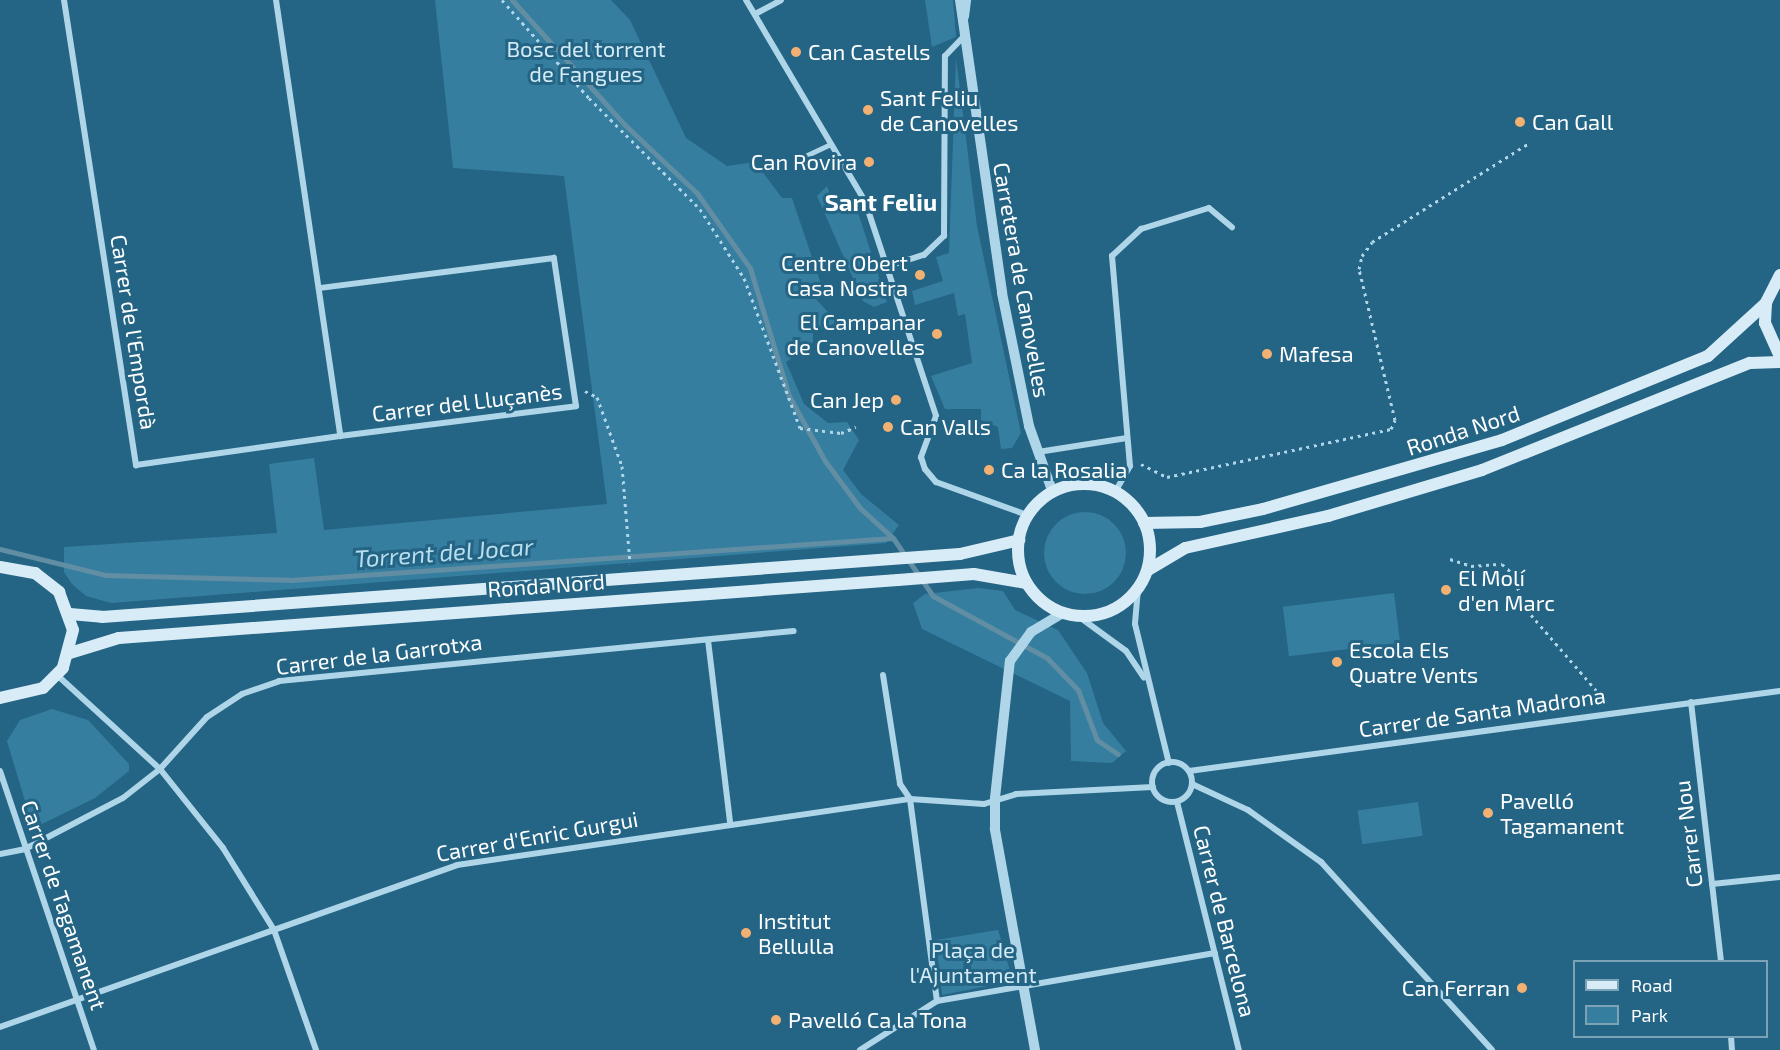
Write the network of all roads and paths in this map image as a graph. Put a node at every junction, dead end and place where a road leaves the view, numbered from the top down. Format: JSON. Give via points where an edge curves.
{"nodes":[{"id":1,"x":64,"y":0,"type":"edge"},
{"id":2,"x":276,"y":0,"type":"edge"},
{"id":3,"x":502,"y":0,"type":"edge"},
{"id":4,"x":746,"y":0,"type":"edge"},
{"id":5,"x":781,"y":0,"type":"edge"},
{"id":6,"x":960,"y":0,"type":"edge"},
{"id":7,"x":968,"y":0,"type":"edge"},
{"id":8,"x":757,"y":13,"type":"junction"},
{"id":9,"x":963,"y":40,"type":"junction"},
{"id":10,"x":1528,"y":143,"type":"dead end"},
{"id":11,"x":829,"y":145,"type":"junction"},
{"id":12,"x":807,"y":167,"type":"dead end"},
{"id":13,"x":1232,"y":227,"type":"dead end"},
{"id":14,"x":886,"y":267,"type":"junction"},
{"id":15,"x":1780,"y":275,"type":"edge"},
{"id":16,"x":319,"y":288,"type":"junction"},
{"id":17,"x":1766,"y":303,"type":"junction"},
{"id":18,"x":1780,"y":357,"type":"edge"},
{"id":19,"x":1780,"y":362,"type":"edge"},
{"id":20,"x":573,"y":385,"type":"junction"},
{"id":21,"x":856,"y":427,"type":"dead end"},
{"id":22,"x":340,"y":436,"type":"junction"},
{"id":23,"x":1127,"y":438,"type":"junction"},
{"id":24,"x":1038,"y":452,"type":"junction"},
{"id":25,"x":1129,"y":458,"type":"junction"},
{"id":26,"x":1115,"y":492,"type":"junction"},
{"id":27,"x":1053,"y":493,"type":"junction"},
{"id":28,"x":1027,"y":514,"type":"junction"},
{"id":29,"x":1144,"y":523,"type":"junction"},
{"id":30,"x":1019,"y":540,"type":"junction"},
{"id":31,"x":1450,"y":559,"type":"dead end"},
{"id":32,"x":0,"y":567,"type":"edge"},
{"id":33,"x":1148,"y":570,"type":"junction"},
{"id":34,"x":631,"y":578,"type":"junction"},
{"id":35,"x":1026,"y":583,"type":"junction"},
{"id":36,"x":1138,"y":590,"type":"junction"},
{"id":37,"x":1063,"y":613,"type":"junction"},
{"id":38,"x":70,"y":614,"type":"junction"},
{"id":39,"x":1078,"y":616,"type":"junction"},
{"id":40,"x":794,"y":631,"type":"dead end"},
{"id":41,"x":708,"y":640,"type":"junction"},
{"id":42,"x":70,"y":653,"type":"junction"},
{"id":43,"x":56,"y":674,"type":"junction"},
{"id":44,"x":883,"y":675,"type":"dead end"},
{"id":45,"x":1147,"y":684,"type":"junction"},
{"id":46,"x":1780,"y":691,"type":"edge"},
{"id":47,"x":0,"y":698,"type":"edge"},
{"id":48,"x":1690,"y":702,"type":"junction"},
{"id":49,"x":1616,"y":711,"type":"junction"},
{"id":50,"x":1169,"y":763,"type":"junction"},
{"id":51,"x":160,"y":769,"type":"junction"},
{"id":52,"x":0,"y":771,"type":"edge"},
{"id":53,"x":1189,"y":771,"type":"junction"},
{"id":54,"x":1192,"y":784,"type":"junction"},
{"id":55,"x":1153,"y":787,"type":"junction"},
{"id":56,"x":995,"y":798,"type":"junction"},
{"id":57,"x":910,"y":799,"type":"junction"},
{"id":58,"x":1177,"y":801,"type":"junction"},
{"id":59,"x":730,"y":822,"type":"junction"},
{"id":60,"x":25,"y":849,"type":"junction"},
{"id":61,"x":0,"y":854,"type":"edge"},
{"id":62,"x":1780,"y":878,"type":"edge"},
{"id":63,"x":1712,"y":884,"type":"junction"},
{"id":64,"x":274,"y":930,"type":"junction"},
{"id":65,"x":1215,"y":953,"type":"junction"},
{"id":66,"x":1722,"y":960,"type":"edge"},
{"id":67,"x":1023,"y":986,"type":"junction"},
{"id":68,"x":76,"y":1000,"type":"junction"},
{"id":69,"x":937,"y":1001,"type":"junction"},
{"id":70,"x":0,"y":1027,"type":"edge"},
{"id":71,"x":94,"y":1050,"type":"edge"},
{"id":72,"x":316,"y":1050,"type":"edge"},
{"id":73,"x":860,"y":1050,"type":"edge"},
{"id":74,"x":1035,"y":1050,"type":"edge"},
{"id":75,"x":1239,"y":1050,"type":"edge"},
{"id":76,"x":1492,"y":1050,"type":"edge"}],
"edges":[{"from":1,"to":22,"type":"street","name":"Carrer de l'Empordà","via":[[136,465]]},
{"from":2,"to":16,"type":"street"},
{"from":3,"to":21,"type":"path","via":[[589,98],[700,209],[744,278],[800,428],[841,433]]},
{"from":4,"to":8,"type":"street"},
{"from":5,"to":8,"type":"street"},
{"from":6,"to":9,"type":"street","name":"Carretera de Canovelles"},
{"from":7,"to":9,"type":"street"},
{"from":8,"to":11,"type":"street"},
{"from":9,"to":14,"type":"street","via":[[945,56],[944,236],[924,255]]},
{"from":9,"to":24,"type":"street","name":"Carretera de Canovelles","via":[[1002,293]]},
{"from":10,"to":25,"type":"path","via":[[1372,243],[1362,256],[1359,270],[1395,420],[1391,429],[1167,477]]},
{"from":11,"to":12,"type":"lane","via":[[803,157]]},
{"from":11,"to":14,"type":"street","via":[[865,201]]},
{"from":13,"to":23,"type":"street","via":[[1216,210],[1199,211],[1141,229],[1112,256]]},
{"from":14,"to":28,"type":"street","via":[[936,416],[921,457],[925,469],[936,482]]},
{"from":15,"to":17,"type":"main road"},
{"from":16,"to":20,"type":"street","name":"Carrer del Lluçanès","via":[[554,258]]},
{"from":16,"to":22,"type":"street"},
{"from":17,"to":18,"type":"main road","via":[[1765,323]]},
{"from":17,"to":29,"type":"main road","name":"Ronda Nord","via":[[1708,356],[1502,440],[1293,502],[1200,522]]},
{"from":19,"to":33,"type":"main road","name":"Ronda Nord","via":[[1750,363],[1482,470],[1328,516],[1185,548]]},
{"from":20,"to":22,"type":"street","name":"Carrer del Lluçanès","via":[[576,406]]},
{"from":20,"to":34,"type":"path","via":[[597,397],[622,466]]},
{"from":23,"to":24,"type":"street"},
{"from":23,"to":25,"type":"street"},
{"from":24,"to":27,"type":"street","name":"Carretera de Canovelles"},
{"from":25,"to":26,"type":"street"},
{"from":26,"to":27,"type":"main road","via":[[1082,484]]},
{"from":26,"to":29,"type":"main road","via":[[1132,503]]},
{"from":27,"to":28,"type":"main road"},
{"from":28,"to":30,"type":"main road"},
{"from":29,"to":33,"type":"main road","via":[[1151,544]]},
{"from":30,"to":34,"type":"main road","name":"Ronda Nord","via":[[960,554]]},
{"from":30,"to":35,"type":"main road"},
{"from":31,"to":49,"type":"path","via":[[1471,566],[1502,564],[1512,573],[1526,609]]},
{"from":32,"to":38,"type":"main road","via":[[35,573],[59,592]]},
{"from":33,"to":36,"type":"main road"},
{"from":34,"to":38,"type":"main road","name":"Ronda Nord","via":[[102,617]]},
{"from":35,"to":37,"type":"main road","via":[[1042,602]]},
{"from":35,"to":42,"type":"main road","name":"Ronda Nord","via":[[974,574],[119,638]]},
{"from":36,"to":39,"type":"main road","via":[[1103,614]]},
{"from":36,"to":45,"type":"street","via":[[1135,624]]},
{"from":37,"to":39,"type":"main road"},
{"from":37,"to":56,"type":"street","via":[[1028,634],[1016,650]]},
{"from":38,"to":42,"type":"main road"},
{"from":39,"to":45,"type":"street","via":[[1125,651]]},
{"from":40,"to":41,"type":"street","name":"Carrer de la Garrotxa"},
{"from":41,"to":51,"type":"street","name":"Carrer de la Garrotxa","via":[[279,681],[242,694],[207,717]]},
{"from":41,"to":59,"type":"street"},
{"from":42,"to":43,"type":"main road"},
{"from":43,"to":47,"type":"main road","via":[[30,694]]},
{"from":43,"to":51,"type":"street"},
{"from":44,"to":57,"type":"street","via":[[900,784]]},
{"from":45,"to":50,"type":"street"},
{"from":46,"to":48,"type":"street","name":"Carrer de Santa Madrona"},
{"from":48,"to":49,"type":"street","name":"Carrer de Santa Madrona"},
{"from":48,"to":63,"type":"street","name":"Carrer Nou"},
{"from":49,"to":53,"type":"street","name":"Carrer de Santa Madrona"},
{"from":50,"to":53,"type":"street"},
{"from":50,"to":55,"type":"street","via":[[1158,768]]},
{"from":51,"to":60,"type":"street","name":"Carrer de la Garrotxa","via":[[123,798]]},
{"from":51,"to":64,"type":"street","via":[[223,848]]},
{"from":52,"to":60,"type":"street","name":"Carrer de Tagamanent"},
{"from":53,"to":54,"type":"street"},
{"from":54,"to":58,"type":"street"},
{"from":54,"to":76,"type":"street","via":[[1248,810],[1321,862]]},
{"from":55,"to":56,"type":"street","name":"Carrer d'Enric Gurgui"},
{"from":55,"to":58,"type":"street","via":[[1163,800]]},
{"from":56,"to":57,"type":"street","name":"Carrer d'Enric Gurgui","via":[[984,804]]},
{"from":56,"to":67,"type":"street","via":[[995,829]]},
{"from":57,"to":59,"type":"street","name":"Carrer d'Enric Gurgui"},
{"from":57,"to":69,"type":"street"},
{"from":58,"to":65,"type":"street","name":"Carrer de Barcelona"},
{"from":59,"to":64,"type":"street","name":"Carrer d'Enric Gurgui","via":[[458,865]]},
{"from":60,"to":61,"type":"street","name":"Carrer de la Garrotxa"},
{"from":60,"to":68,"type":"street","name":"Carrer de Tagamanent"},
{"from":62,"to":63,"type":"street"},
{"from":63,"to":66,"type":"street","name":"Carrer Nou"},
{"from":64,"to":68,"type":"street","name":"Carrer d'Enric Gurgui"},
{"from":64,"to":72,"type":"street"},
{"from":65,"to":67,"type":"street"},
{"from":65,"to":75,"type":"street","name":"Carrer de Barcelona"},
{"from":67,"to":69,"type":"street"},
{"from":67,"to":74,"type":"street"},
{"from":68,"to":70,"type":"street","name":"Carrer d'Enric Gurgui"},
{"from":68,"to":71,"type":"street","name":"Carrer de Tagamanent"},
{"from":69,"to":73,"type":"street"}]}
